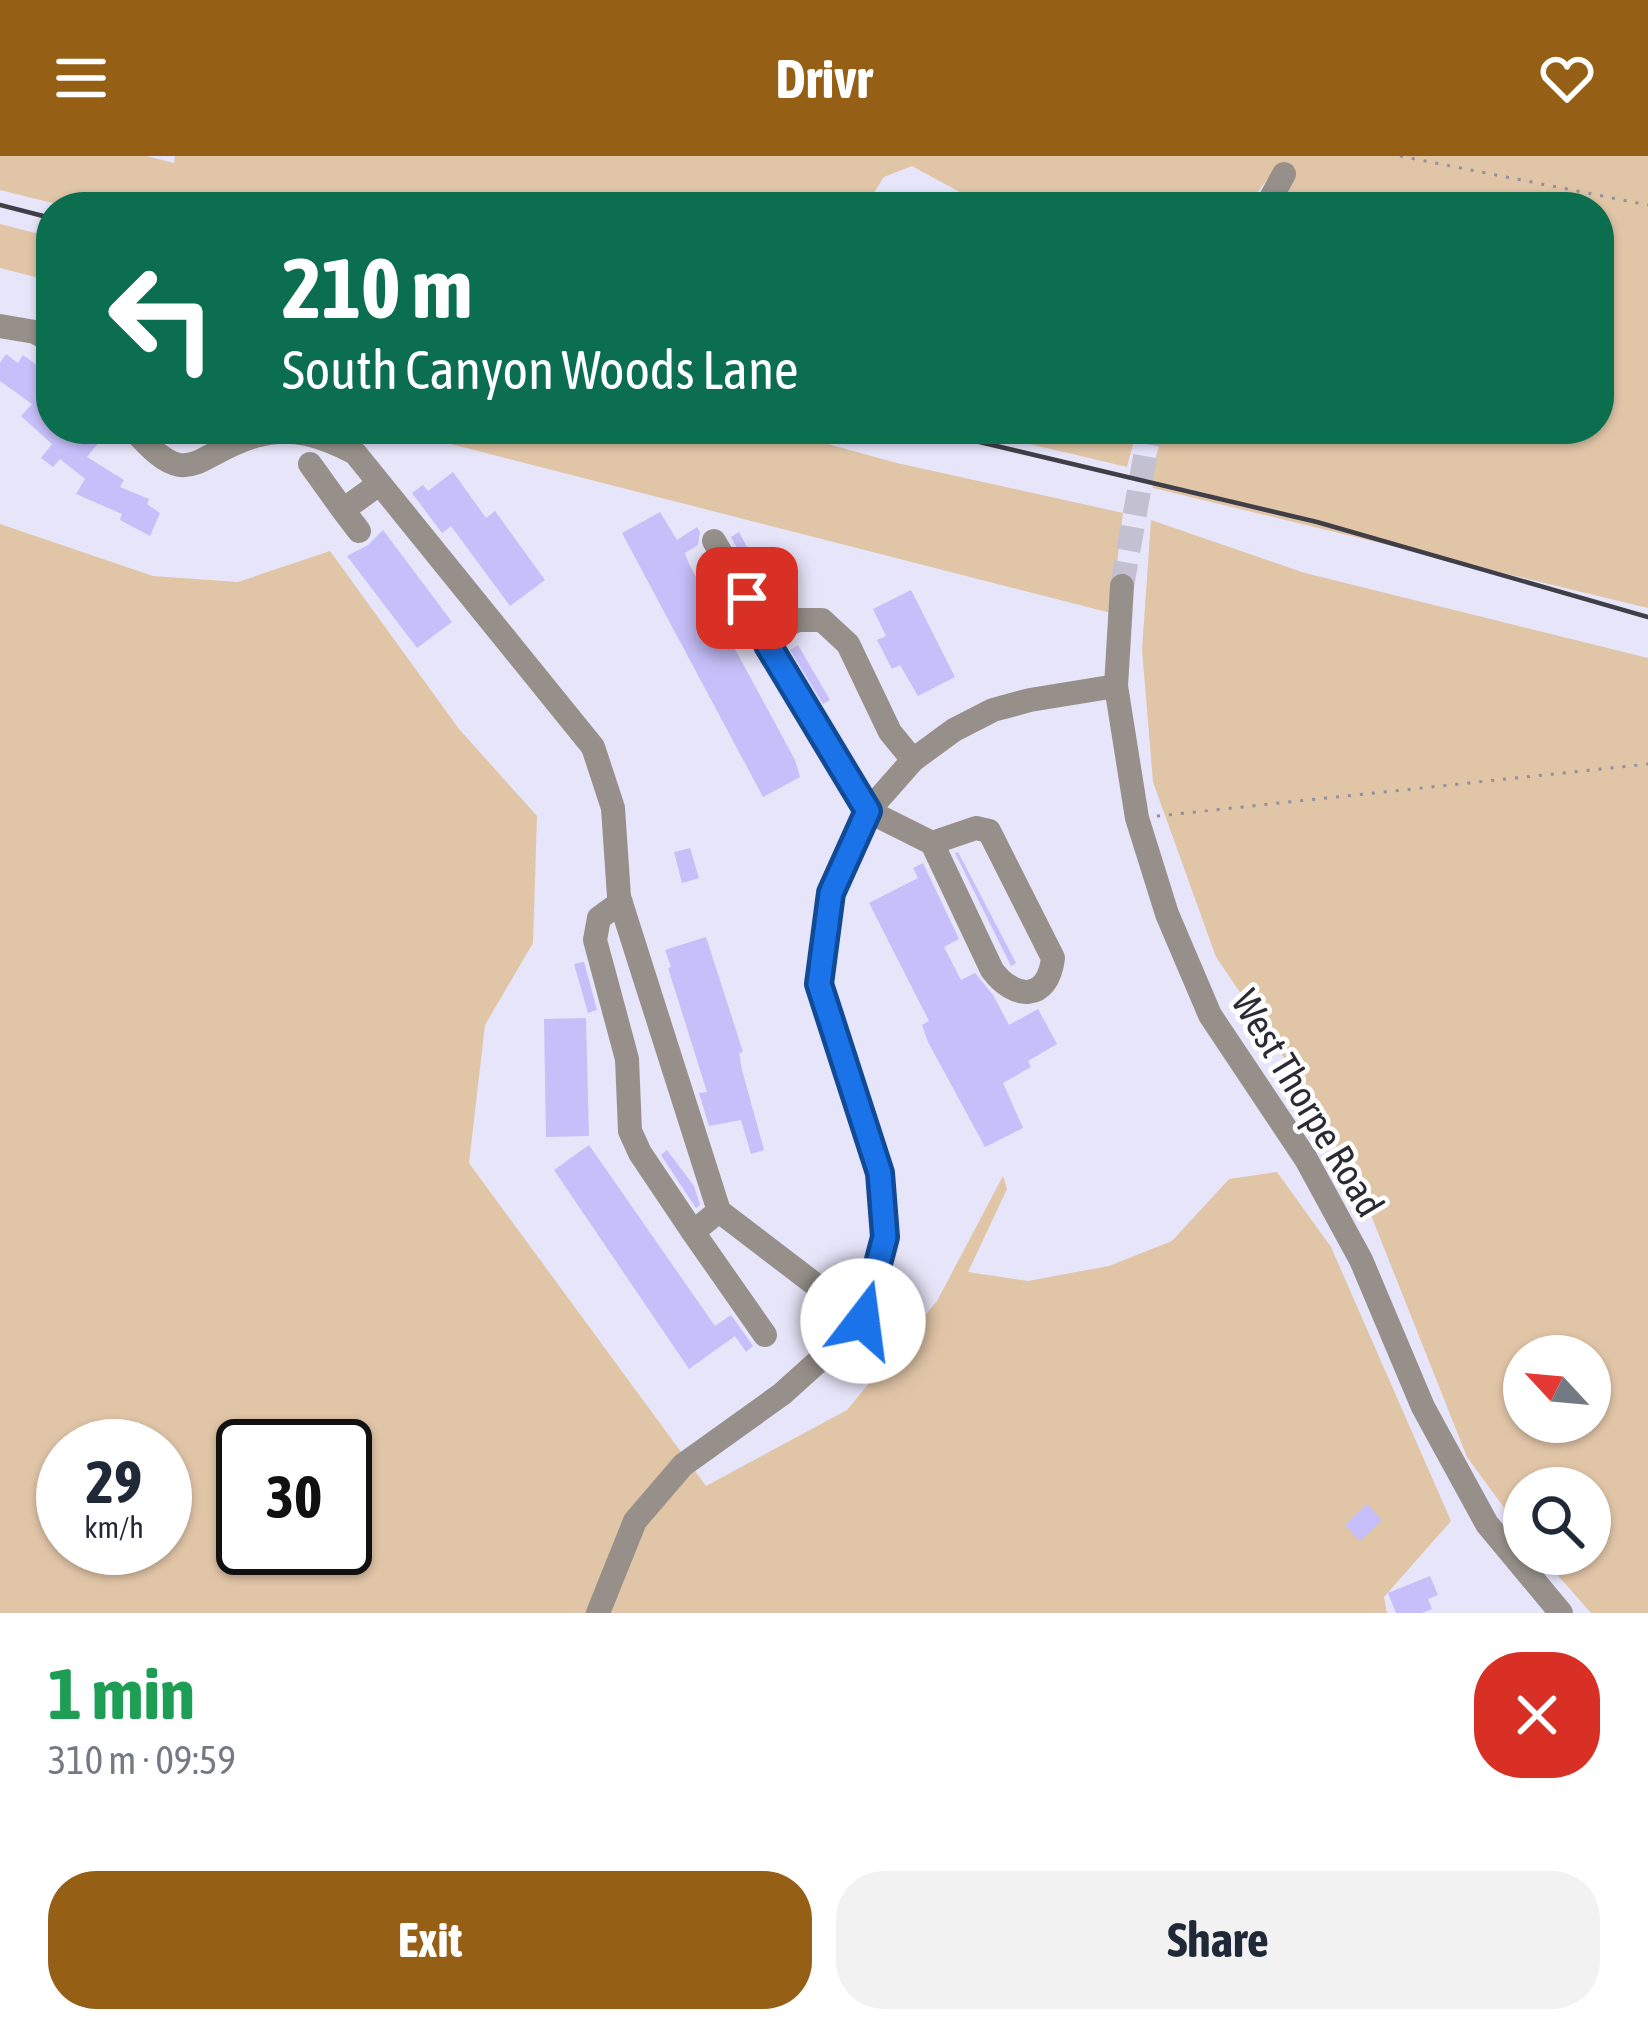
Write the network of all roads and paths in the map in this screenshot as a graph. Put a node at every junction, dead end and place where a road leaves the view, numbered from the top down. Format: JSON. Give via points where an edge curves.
{"nodes":[{"id":1,"x":1400,"y":156,"type":"edge"},
{"id":2,"x":1284,"y":174,"type":"dead end"},
{"id":3,"x":1274,"y":192,"type":"edge"},
{"id":4,"x":1582,"y":192,"type":"edge"},
{"id":5,"x":1614,"y":198,"type":"edge"},
{"id":6,"x":1648,"y":205,"type":"edge"},
{"id":7,"x":0,"y":326,"type":"edge"},
{"id":8,"x":36,"y":332,"type":"edge"},
{"id":9,"x":146,"y":444,"type":"edge"},
{"id":10,"x":238,"y":444,"type":"edge"},
{"id":11,"x":333,"y":444,"type":"edge"},
{"id":12,"x":310,"y":464,"type":"dead end"},
{"id":13,"x":379,"y":484,"type":"junction"},
{"id":14,"x":343,"y":510,"type":"junction"},
{"id":15,"x":359,"y":531,"type":"dead end"},
{"id":16,"x":714,"y":541,"type":"dead end"},
{"id":17,"x":1122,"y":586,"type":"tunnel mouth"},
{"id":18,"x":764,"y":635,"type":"junction"},
{"id":19,"x":1116,"y":686,"type":"junction"},
{"id":20,"x":913,"y":760,"type":"junction"},
{"id":21,"x":1648,"y":764,"type":"edge"},
{"id":22,"x":868,"y":811,"type":"junction"},
{"id":23,"x":1137,"y":818,"type":"junction"},
{"id":24,"x":932,"y":843,"type":"junction"},
{"id":25,"x":621,"y":902,"type":"junction"},
{"id":26,"x":649,"y":991,"type":"junction"},
{"id":27,"x":613,"y":1003,"type":"junction"},
{"id":28,"x":719,"y":1210,"type":"junction"},
{"id":29,"x":693,"y":1232,"type":"junction"},
{"id":30,"x":863,"y":1321,"type":"junction"},
{"id":31,"x":765,"y":1335,"type":"dead end"},
{"id":32,"x":598,"y":1613,"type":"edge"},
{"id":33,"x":1561,"y":1613,"type":"edge"}],
"edges":[{"from":1,"to":4,"type":"path"},
{"from":2,"to":3,"type":"street"},
{"from":5,"to":6,"type":"path"},
{"from":7,"to":8,"type":"street"},
{"from":9,"to":10,"type":"street","via":[[182,466]]},
{"from":11,"to":13,"type":"street","via":[[355,453]]},
{"from":12,"to":14,"type":"street"},
{"from":13,"to":14,"type":"street"},
{"from":13,"to":25,"type":"street","via":[[592,747],[614,808]]},
{"from":14,"to":15,"type":"street"},
{"from":16,"to":18,"type":"street"},
{"from":17,"to":19,"type":"street","name":"West Thorpe Road"},
{"from":18,"to":20,"type":"street","via":[[798,620],[822,620],[848,644],[890,732]]},
{"from":18,"to":22,"type":"street"},
{"from":19,"to":20,"type":"street","via":[[993,710]]},
{"from":19,"to":23,"type":"street","name":"West Thorpe Road"},
{"from":20,"to":22,"type":"street"},
{"from":21,"to":23,"type":"path"},
{"from":22,"to":24,"type":"street"},
{"from":22,"to":30,"type":"street","via":[[831,893],[819,984],[880,1173],[885,1237]]},
{"from":23,"to":33,"type":"street","name":"West Thorpe Road","via":[[1210,1016],[1306,1159],[1487,1524]]},
{"from":24,"to":24,"type":"street","via":[[992,970],[1005,988],[1035,990],[1053,958],[989,831]]},
{"from":25,"to":26,"type":"street"},
{"from":25,"to":27,"type":"street","via":[[595,928]]},
{"from":26,"to":27,"type":"street"},
{"from":26,"to":28,"type":"street"},
{"from":27,"to":29,"type":"street","via":[[634,1143]]},
{"from":28,"to":29,"type":"street"},
{"from":28,"to":30,"type":"street"},
{"from":29,"to":31,"type":"street"},
{"from":30,"to":32,"type":"street","via":[[782,1394],[682,1466],[635,1521]]}]}
